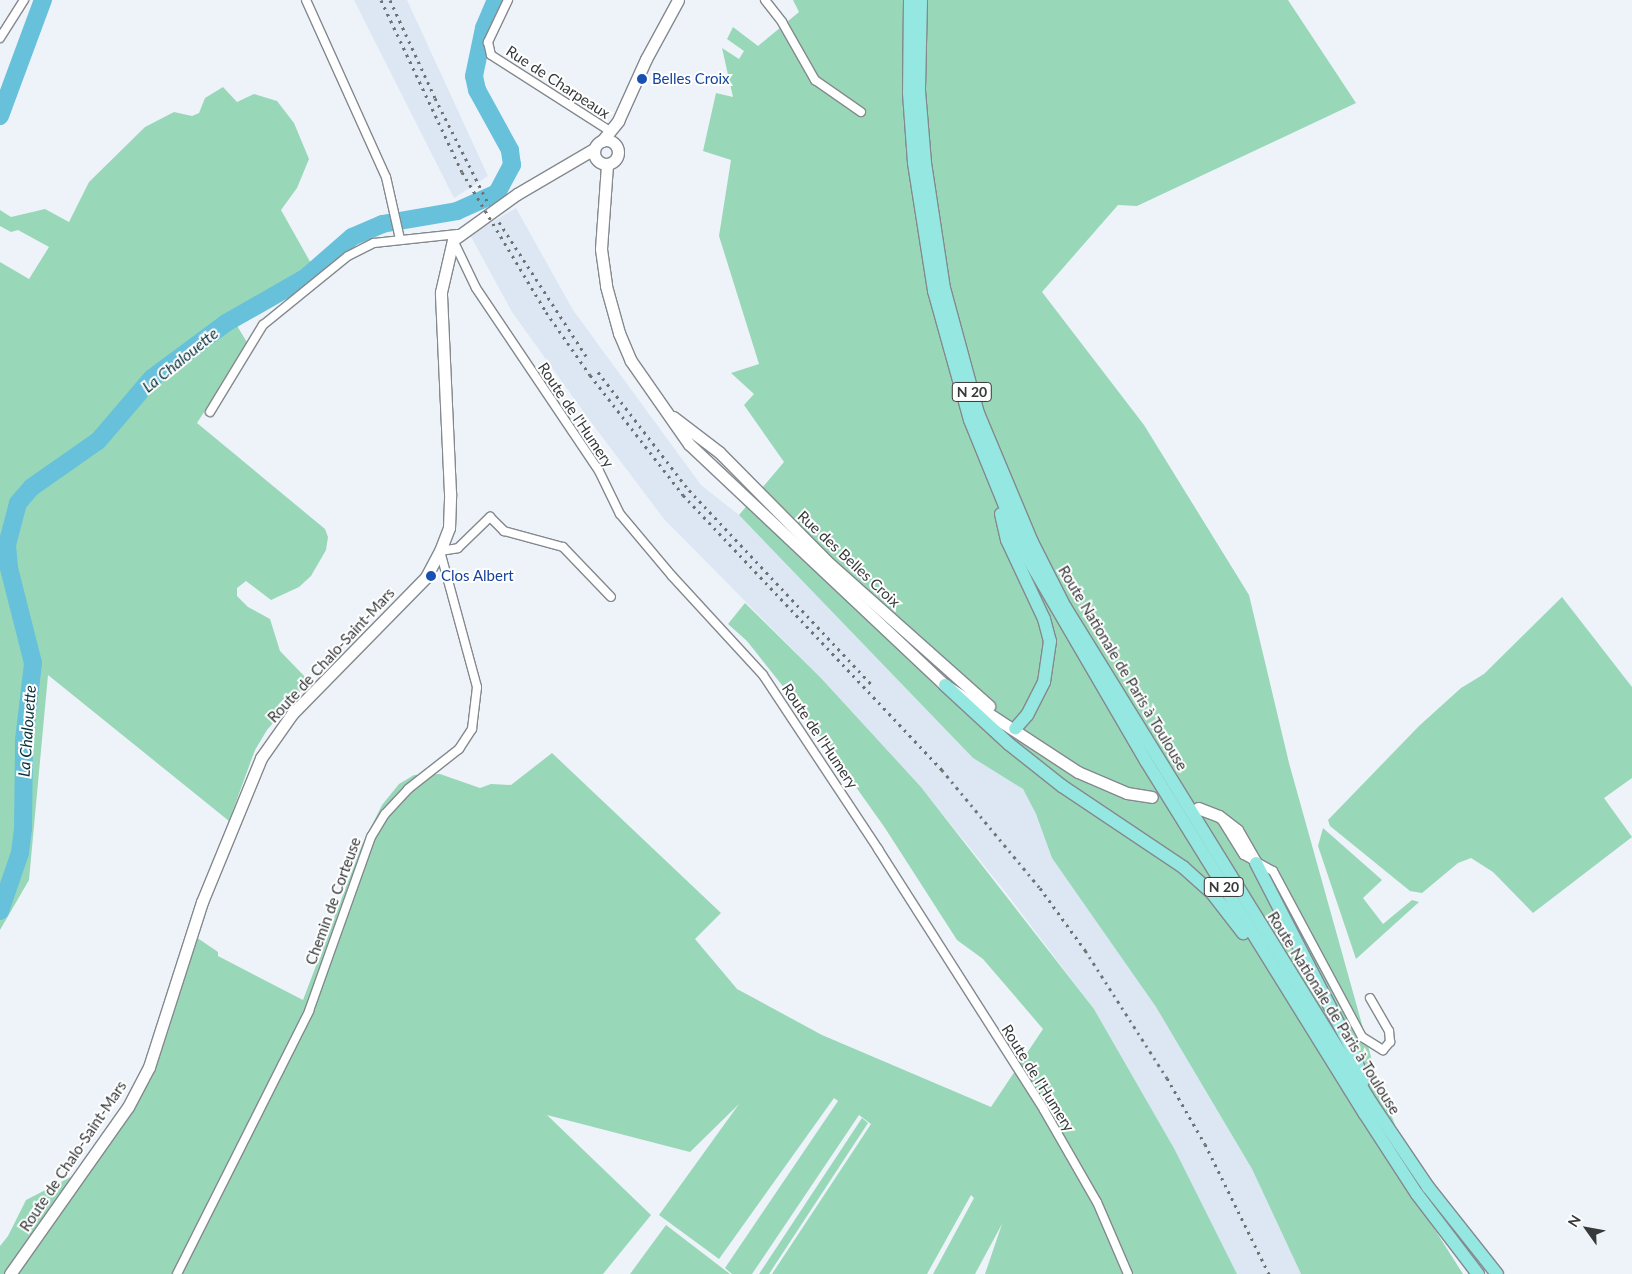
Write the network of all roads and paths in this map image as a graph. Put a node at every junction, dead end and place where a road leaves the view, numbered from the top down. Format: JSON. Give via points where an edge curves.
{"nodes":[{"id":1,"x":24,"y":0,"type":"edge"},
{"id":2,"x":306,"y":0,"type":"edge"},
{"id":3,"x":508,"y":0,"type":"edge"},
{"id":4,"x":678,"y":0,"type":"edge"},
{"id":5,"x":765,"y":0,"type":"edge"},
{"id":6,"x":910,"y":0,"type":"edge"},
{"id":7,"x":920,"y":0,"type":"edge"},
{"id":8,"x":0,"y":38,"type":"edge"},
{"id":9,"x":861,"y":112,"type":"dead end"},
{"id":10,"x":618,"y":122,"type":"junction"},
{"id":11,"x":610,"y":131,"type":"junction"},
{"id":12,"x":616,"y":144,"type":"junction"},
{"id":13,"x":600,"y":154,"type":"junction"},
{"id":14,"x":455,"y":237,"type":"junction"},
{"id":15,"x":400,"y":239,"type":"junction"},
{"id":16,"x":664,"y":409,"type":"junction"},
{"id":17,"x":210,"y":412,"type":"dead end"},
{"id":18,"x":697,"y":434,"type":"junction"},
{"id":19,"x":689,"y":444,"type":"junction"},
{"id":20,"x":995,"y":484,"type":"junction"},
{"id":21,"x":440,"y":551,"type":"junction"},
{"id":22,"x":611,"y":597,"type":"dead end"},
{"id":23,"x":945,"y":685,"type":"junction"},
{"id":24,"x":1014,"y":729,"type":"junction"},
{"id":25,"x":1152,"y":797,"type":"dead end"},
{"id":26,"x":1198,"y":808,"type":"dead end"},
{"id":27,"x":1256,"y":863,"type":"junction"},
{"id":28,"x":1278,"y":974,"type":"junction"},
{"id":29,"x":1370,"y":998,"type":"dead end"},
{"id":30,"x":1372,"y":1104,"type":"junction"},
{"id":31,"x":10,"y":1274,"type":"edge"},
{"id":32,"x":177,"y":1274,"type":"edge"},
{"id":33,"x":1128,"y":1274,"type":"edge"},
{"id":34,"x":1478,"y":1274,"type":"edge"},
{"id":35,"x":1497,"y":1274,"type":"edge"}],
"edges":[{"from":1,"to":8,"type":"street"},
{"from":2,"to":15,"type":"street","via":[[386,176]]},
{"from":3,"to":11,"type":"street","name":"Rue de Charpeaux","via":[[488,42],[491,55]]},
{"from":4,"to":10,"type":"main road","via":[[646,59]]},
{"from":5,"to":9,"type":"street","via":[[782,22],[815,80]]},
{"from":6,"to":20,"type":"main road","name":"Route Nationale de Paris à Toulouse","number":"N 20","via":[[909,93],[922,227],[948,349]]},
{"from":7,"to":30,"type":"main road","name":"Route Nationale de Paris à Toulouse","number":"N 20","via":[[919,91],[933,228],[960,351],[978,413],[1005,483],[1065,607]]},
{"from":10,"to":11,"type":"main road"},
{"from":10,"to":12,"type":"main road"},
{"from":11,"to":13,"type":"main road"},
{"from":12,"to":13,"type":"main road"},
{"from":12,"to":13,"type":"main road","via":[[618,155]]},
{"from":13,"to":14,"type":"main road","via":[[577,162],[517,194]]},
{"from":13,"to":16,"type":"main road","name":"Rue des Belles Croix","via":[[606,286],[631,361]]},
{"from":14,"to":15,"type":"street"},
{"from":14,"to":21,"type":"main road","name":"Route de Chalo-Saint-Mars","via":[[441,292],[450,493],[449,528]]},
{"from":14,"to":33,"type":"street","name":"Route de l'Humery","via":[[481,296],[599,471],[620,514],[763,675],[847,801],[1044,1110],[1097,1202]]},
{"from":15,"to":17,"type":"street","via":[[374,243],[348,256],[263,325]]},
{"from":16,"to":18,"type":"main road","name":"Rue des Belles Croix"},
{"from":16,"to":19,"type":"main road","name":"Rue des Belles Croix"},
{"from":18,"to":19,"type":"main road"},
{"from":18,"to":24,"type":"main road","name":"Rue des Belles Croix","via":[[719,452],[831,566]]},
{"from":19,"to":23,"type":"main road","name":"Rue des Belles Croix"},
{"from":20,"to":24,"type":"main road","via":[[1007,540],[1044,619],[1050,641],[1044,682],[1028,715]]},
{"from":20,"to":28,"type":"main road","name":"Route Nationale de Paris à Toulouse","number":"N 20","via":[[1022,548],[1056,610]]},
{"from":21,"to":22,"type":"street","via":[[458,548],[490,517],[504,531],[563,547]]},
{"from":21,"to":31,"type":"main road","name":"Route de Chalo-Saint-Mars","via":[[426,577],[292,714],[261,758],[202,902],[150,1067],[128,1107]]},
{"from":21,"to":32,"type":"street","name":"Chemin de Corteuse","via":[[476,687],[472,729],[459,749],[408,789],[385,814],[371,837],[309,1012]]},
{"from":23,"to":24,"type":"main road","name":"Rue des Belles Croix"},
{"from":23,"to":28,"type":"main road","via":[[1009,744],[1062,786],[1183,867],[1212,893],[1255,952]]},
{"from":24,"to":25,"type":"main road","via":[[1098,782]]},
{"from":26,"to":27,"type":"main road","via":[[1219,816],[1237,830]]},
{"from":27,"to":29,"type":"street","via":[[1273,871],[1362,1038],[1383,1050],[1390,1042],[1389,1031]]},
{"from":27,"to":30,"type":"main road","via":[[1353,1052]]},
{"from":28,"to":34,"type":"main road","name":"Route Nationale de Paris à Toulouse","number":"N 20","via":[[1417,1194]]},
{"from":30,"to":35,"type":"main road","name":"Route Nationale de Paris à Toulouse","number":"N 20","via":[[1434,1195]]}]}
